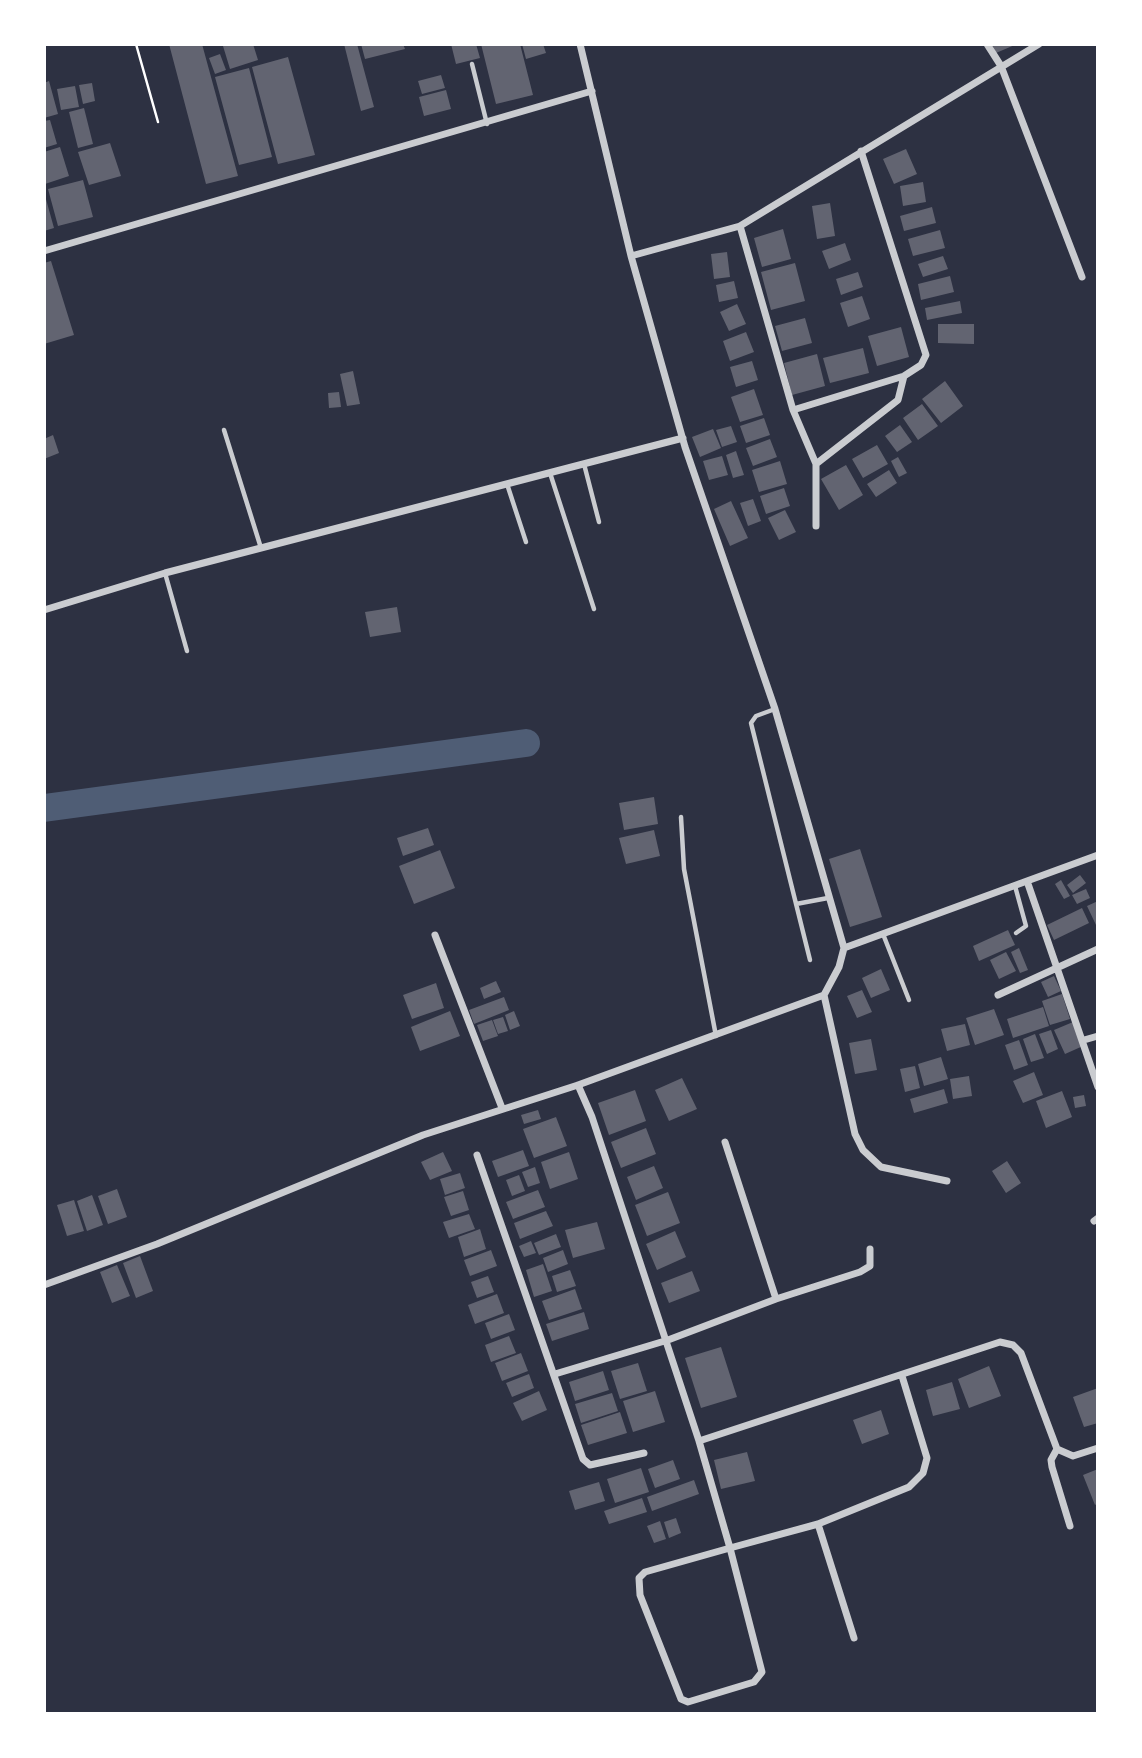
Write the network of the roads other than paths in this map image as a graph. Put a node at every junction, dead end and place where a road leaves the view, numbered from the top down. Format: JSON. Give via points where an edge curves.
{"nodes":[{"id":1,"x":580,"y":44,"type":"edge"},
{"id":2,"x":987,"y":44,"type":"edge"},
{"id":3,"x":1039,"y":44,"type":"edge"},
{"id":4,"x":472,"y":64,"type":"dead end"},
{"id":5,"x":1001,"y":66,"type":"junction"},
{"id":6,"x":592,"y":91,"type":"junction"},
{"id":7,"x":487,"y":124,"type":"junction"},
{"id":8,"x":861,"y":151,"type":"junction"},
{"id":9,"x":740,"y":226,"type":"junction"},
{"id":10,"x":44,"y":251,"type":"edge"},
{"id":11,"x":631,"y":256,"type":"junction"},
{"id":12,"x":1082,"y":277,"type":"dead end"},
{"id":13,"x":904,"y":376,"type":"junction"},
{"id":14,"x":793,"y":410,"type":"junction"},
{"id":15,"x":224,"y":430,"type":"dead end"},
{"id":16,"x":682,"y":438,"type":"junction"},
{"id":17,"x":584,"y":464,"type":"junction"},
{"id":18,"x":816,"y":464,"type":"junction"},
{"id":19,"x":550,"y":473,"type":"junction"},
{"id":20,"x":507,"y":484,"type":"junction"},
{"id":21,"x":599,"y":522,"type":"dead end"},
{"id":22,"x":816,"y":526,"type":"dead end"},
{"id":23,"x":526,"y":542,"type":"dead end"},
{"id":24,"x":261,"y":548,"type":"junction"},
{"id":25,"x":165,"y":573,"type":"junction"},
{"id":26,"x":594,"y":609,"type":"dead end"},
{"id":27,"x":44,"y":610,"type":"edge"},
{"id":28,"x":187,"y":651,"type":"dead end"},
{"id":29,"x":775,"y":709,"type":"junction"},
{"id":30,"x":681,"y":817,"type":"dead end"},
{"id":31,"x":1098,"y":855,"type":"edge"},
{"id":32,"x":1027,"y":881,"type":"junction"},
{"id":33,"x":1015,"y":886,"type":"junction"},
{"id":34,"x":828,"y":898,"type":"junction"},
{"id":35,"x":796,"y":904,"type":"junction"},
{"id":36,"x":1016,"y":933,"type":"dead end"},
{"id":37,"x":883,"y":934,"type":"junction"},
{"id":38,"x":435,"y":935,"type":"dead end"},
{"id":39,"x":844,"y":948,"type":"junction"},
{"id":40,"x":1098,"y":949,"type":"edge"},
{"id":41,"x":810,"y":960,"type":"dead end"},
{"id":42,"x":1055,"y":969,"type":"junction"},
{"id":43,"x":824,"y":995,"type":"junction"},
{"id":44,"x":998,"y":995,"type":"dead end"},
{"id":45,"x":909,"y":1000,"type":"dead end"},
{"id":46,"x":1098,"y":1036,"type":"edge"},
{"id":47,"x":716,"y":1037,"type":"junction"},
{"id":48,"x":1084,"y":1040,"type":"junction"},
{"id":49,"x":578,"y":1085,"type":"junction"},
{"id":50,"x":1098,"y":1087,"type":"edge"},
{"id":51,"x":502,"y":1108,"type":"junction"},
{"id":52,"x":724,"y":1142,"type":"dead end"},
{"id":53,"x":477,"y":1155,"type":"dead end"},
{"id":54,"x":947,"y":1181,"type":"dead end"},
{"id":55,"x":870,"y":1249,"type":"dead end"},
{"id":56,"x":44,"y":1285,"type":"edge"},
{"id":57,"x":776,"y":1298,"type":"junction"},
{"id":58,"x":668,"y":1340,"type":"junction"},
{"id":59,"x":555,"y":1374,"type":"junction"},
{"id":60,"x":902,"y":1376,"type":"junction"},
{"id":61,"x":699,"y":1441,"type":"junction"},
{"id":62,"x":1098,"y":1447,"type":"edge"},
{"id":63,"x":1057,"y":1449,"type":"junction"},
{"id":64,"x":644,"y":1453,"type":"dead end"},
{"id":65,"x":818,"y":1524,"type":"junction"},
{"id":66,"x":1070,"y":1526,"type":"dead end"},
{"id":67,"x":730,"y":1548,"type":"junction"},
{"id":68,"x":854,"y":1638,"type":"dead end"}],
"edges":[{"from":1,"to":6,"type":"street"},
{"from":2,"to":5,"type":"street"},
{"from":3,"to":5,"type":"street"},
{"from":4,"to":7,"type":"lane"},
{"from":5,"to":8,"type":"street"},
{"from":5,"to":12,"type":"street"},
{"from":6,"to":7,"type":"street"},
{"from":6,"to":11,"type":"street"},
{"from":7,"to":10,"type":"street"},
{"from":8,"to":9,"type":"street"},
{"from":8,"to":13,"type":"street","via":[[926,355],[921,365]]},
{"from":9,"to":11,"type":"street"},
{"from":9,"to":14,"type":"street"},
{"from":11,"to":16,"type":"street"},
{"from":13,"to":14,"type":"street"},
{"from":13,"to":18,"type":"street","via":[[898,400]]},
{"from":14,"to":18,"type":"street"},
{"from":15,"to":24,"type":"lane"},
{"from":16,"to":17,"type":"street"},
{"from":16,"to":29,"type":"street"},
{"from":17,"to":19,"type":"street"},
{"from":17,"to":21,"type":"lane"},
{"from":18,"to":22,"type":"street"},
{"from":19,"to":20,"type":"street"},
{"from":19,"to":26,"type":"lane"},
{"from":20,"to":23,"type":"lane"},
{"from":20,"to":24,"type":"street"},
{"from":24,"to":25,"type":"street"},
{"from":25,"to":27,"type":"street"},
{"from":25,"to":28,"type":"lane"},
{"from":29,"to":34,"type":"street"},
{"from":29,"to":35,"type":"lane","via":[[756,716],[751,723]]},
{"from":30,"to":47,"type":"lane","via":[[684,869]]},
{"from":31,"to":32,"type":"street"},
{"from":32,"to":33,"type":"street"},
{"from":32,"to":42,"type":"street"},
{"from":33,"to":36,"type":"lane","via":[[1026,926]]},
{"from":33,"to":37,"type":"street"},
{"from":34,"to":35,"type":"lane"},
{"from":34,"to":39,"type":"street"},
{"from":35,"to":41,"type":"lane"},
{"from":37,"to":39,"type":"street"},
{"from":37,"to":45,"type":"lane"},
{"from":38,"to":51,"type":"street"},
{"from":39,"to":43,"type":"street"},
{"from":40,"to":42,"type":"street"},
{"from":42,"to":44,"type":"street"},
{"from":42,"to":48,"type":"street"},
{"from":43,"to":47,"type":"street"},
{"from":43,"to":54,"type":"street","via":[[855,1134],[863,1150],[881,1167]]},
{"from":46,"to":48,"type":"street"},
{"from":47,"to":49,"type":"street"},
{"from":48,"to":50,"type":"street"},
{"from":49,"to":51,"type":"street"},
{"from":49,"to":58,"type":"street"},
{"from":51,"to":56,"type":"street"},
{"from":52,"to":57,"type":"street"},
{"from":53,"to":59,"type":"street"},
{"from":55,"to":57,"type":"street","via":[[870,1266],[860,1272]]},
{"from":57,"to":58,"type":"street"},
{"from":58,"to":59,"type":"street"},
{"from":58,"to":61,"type":"street"},
{"from":59,"to":64,"type":"street","via":[[587,1464]]},
{"from":60,"to":61,"type":"street"},
{"from":60,"to":63,"type":"street","via":[[988,1344],[1013,1345],[1021,1353]]},
{"from":60,"to":65,"type":"street","via":[[927,1466],[909,1487],[892,1497]]},
{"from":61,"to":67,"type":"street"},
{"from":62,"to":63,"type":"street","via":[[1073,1456]]},
{"from":63,"to":66,"type":"street","via":[[1052,1468]]},
{"from":65,"to":67,"type":"street"},
{"from":65,"to":68,"type":"street"},
{"from":67,"to":67,"type":"street","via":[[762,1672],[754,1682],[688,1702],[681,1699],[644,1606],[637,1587],[639,1578],[645,1572]]}]}
